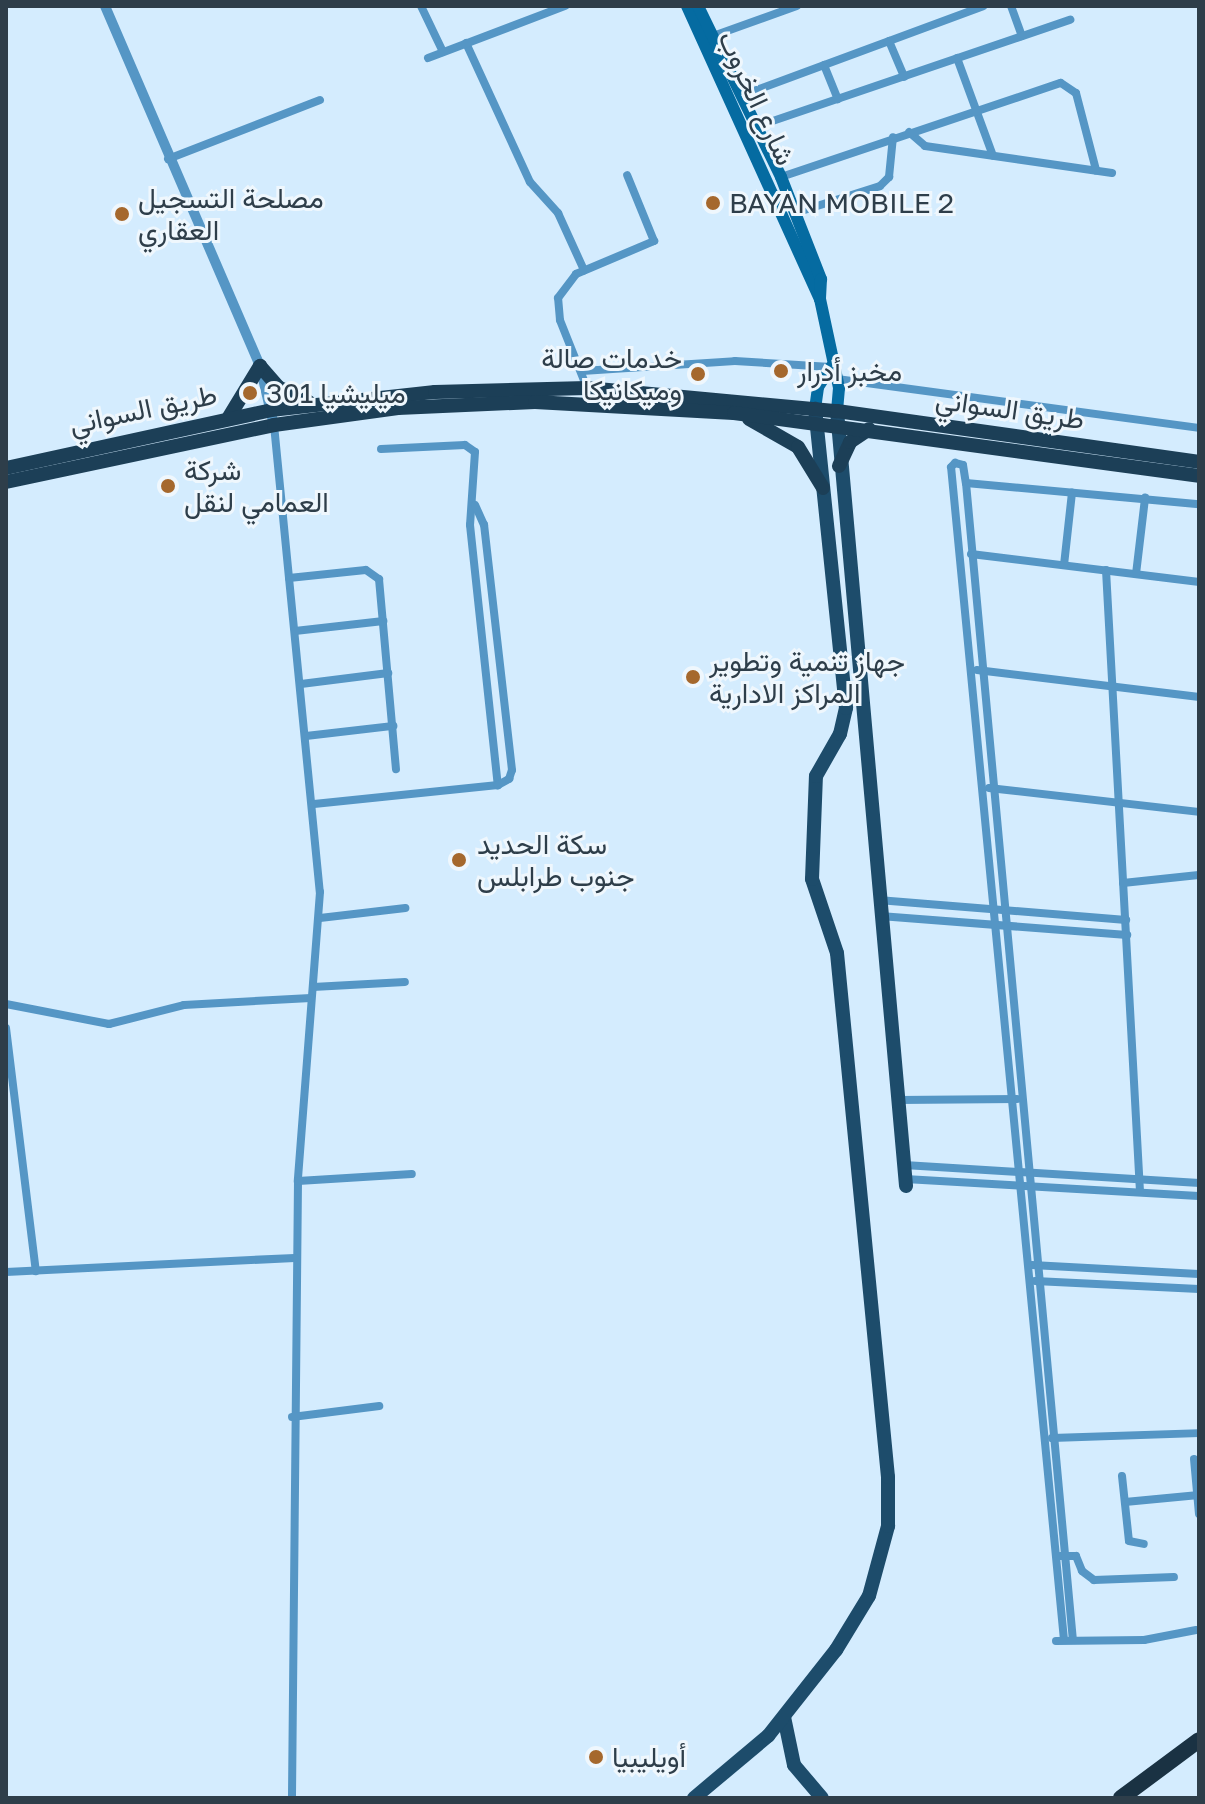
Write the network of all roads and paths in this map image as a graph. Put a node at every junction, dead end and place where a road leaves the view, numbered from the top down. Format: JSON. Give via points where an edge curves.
{"nodes":[{"id":1,"x":105,"y":6,"type":"edge"},
{"id":2,"x":421,"y":6,"type":"edge"},
{"id":3,"x":565,"y":6,"type":"edge"},
{"id":4,"x":687,"y":6,"type":"edge"},
{"id":5,"x":698,"y":6,"type":"edge"},
{"id":6,"x":797,"y":6,"type":"edge"},
{"id":7,"x":983,"y":6,"type":"edge"},
{"id":8,"x":1011,"y":6,"type":"edge"},
{"id":9,"x":1070,"y":20,"type":"dead end"},
{"id":10,"x":713,"y":36,"type":"junction"},
{"id":11,"x":1022,"y":36,"type":"junction"},
{"id":12,"x":889,"y":41,"type":"junction"},
{"id":13,"x":466,"y":43,"type":"junction"},
{"id":14,"x":443,"y":52,"type":"junction"},
{"id":15,"x":428,"y":58,"type":"dead end"},
{"id":16,"x":957,"y":58,"type":"junction"},
{"id":17,"x":824,"y":65,"type":"junction"},
{"id":18,"x":904,"y":77,"type":"junction"},
{"id":19,"x":743,"y":95,"type":"junction"},
{"id":20,"x":838,"y":99,"type":"junction"},
{"id":21,"x":320,"y":100,"type":"dead end"},
{"id":22,"x":977,"y":110,"type":"junction"},
{"id":23,"x":758,"y":126,"type":"junction"},
{"id":24,"x":909,"y":132,"type":"junction"},
{"id":25,"x":893,"y":137,"type":"junction"},
{"id":26,"x":993,"y":156,"type":"junction"},
{"id":27,"x":168,"y":159,"type":"junction"},
{"id":28,"x":769,"y":165,"type":"junction"},
{"id":29,"x":1096,"y":170,"type":"junction"},
{"id":30,"x":1112,"y":173,"type":"dead end"},
{"id":31,"x":627,"y":175,"type":"dead end"},
{"id":32,"x":781,"y":177,"type":"junction"},
{"id":33,"x":795,"y":213,"type":"junction"},
{"id":34,"x":584,"y":270,"type":"junction"},
{"id":35,"x":820,"y":299,"type":"junction"},
{"id":36,"x":260,"y":366,"type":"junction"},
{"id":37,"x":582,"y":371,"type":"junction"},
{"id":38,"x":834,"y":373,"type":"junction"},
{"id":39,"x":587,"y":388,"type":"junction"},
{"id":40,"x":561,"y":395,"type":"junction"},
{"id":41,"x":317,"y":404,"type":"junction"},
{"id":42,"x":734,"y":413,"type":"junction"},
{"id":43,"x":815,"y":415,"type":"junction"},
{"id":44,"x":229,"y":417,"type":"junction"},
{"id":45,"x":273,"y":417,"type":"junction"},
{"id":46,"x":837,"y":418,"type":"junction"},
{"id":47,"x":1199,"y":428,"type":"edge"},
{"id":48,"x":869,"y":429,"type":"junction"},
{"id":49,"x":381,"y":449,"type":"dead end"},
{"id":50,"x":1199,"y":462,"type":"edge"},
{"id":51,"x":839,"y":466,"type":"junction"},
{"id":52,"x":6,"y":468,"type":"edge"},
{"id":53,"x":1199,"y":476,"type":"edge"},
{"id":54,"x":6,"y":482,"type":"edge"},
{"id":55,"x":966,"y":483,"type":"junction"},
{"id":56,"x":823,"y":488,"type":"junction"},
{"id":57,"x":1072,"y":492,"type":"junction"},
{"id":58,"x":1145,"y":498,"type":"junction"},
{"id":59,"x":1199,"y":504,"type":"edge"},
{"id":60,"x":475,"y":505,"type":"junction"},
{"id":61,"x":971,"y":554,"type":"junction"},
{"id":62,"x":1064,"y":565,"type":"junction"},
{"id":63,"x":1106,"y":570,"type":"junction"},
{"id":64,"x":1136,"y":574,"type":"junction"},
{"id":65,"x":289,"y":578,"type":"junction"},
{"id":66,"x":1199,"y":582,"type":"edge"},
{"id":67,"x":383,"y":621,"type":"junction"},
{"id":68,"x":295,"y":631,"type":"junction"},
{"id":69,"x":838,"y":631,"type":"junction"},
{"id":70,"x":856,"y":631,"type":"junction"},
{"id":71,"x":977,"y":670,"type":"junction"},
{"id":72,"x":388,"y":673,"type":"junction"},
{"id":73,"x":301,"y":684,"type":"junction"},
{"id":74,"x":1113,"y":686,"type":"junction"},
{"id":75,"x":1199,"y":697,"type":"edge"},
{"id":76,"x":393,"y":726,"type":"junction"},
{"id":77,"x":306,"y":736,"type":"junction"},
{"id":78,"x":396,"y":769,"type":"dead end"},
{"id":79,"x":498,"y":785,"type":"junction"},
{"id":80,"x":989,"y":788,"type":"junction"},
{"id":81,"x":1120,"y":803,"type":"junction"},
{"id":82,"x":314,"y":804,"type":"junction"},
{"id":83,"x":1199,"y":812,"type":"edge"},
{"id":84,"x":1199,"y":875,"type":"edge"},
{"id":85,"x":1123,"y":883,"type":"junction"},
{"id":86,"x":877,"y":900,"type":"junction"},
{"id":87,"x":405,"y":908,"type":"dead end"},
{"id":88,"x":999,"y":909,"type":"junction"},
{"id":89,"x":879,"y":916,"type":"junction"},
{"id":90,"x":320,"y":918,"type":"junction"},
{"id":91,"x":1126,"y":920,"type":"junction"},
{"id":92,"x":1001,"y":923,"type":"junction"},
{"id":93,"x":1127,"y":935,"type":"junction"},
{"id":94,"x":405,"y":982,"type":"dead end"},
{"id":95,"x":313,"y":987,"type":"junction"},
{"id":96,"x":311,"y":998,"type":"junction"},
{"id":97,"x":6,"y":1004,"type":"edge"},
{"id":98,"x":6,"y":1028,"type":"edge"},
{"id":99,"x":1018,"y":1098,"type":"junction"},
{"id":100,"x":898,"y":1100,"type":"junction"},
{"id":101,"x":1024,"y":1170,"type":"junction"},
{"id":102,"x":412,"y":1174,"type":"dead end"},
{"id":103,"x":905,"y":1176,"type":"junction"},
{"id":104,"x":1139,"y":1179,"type":"junction"},
{"id":105,"x":298,"y":1181,"type":"junction"},
{"id":106,"x":1025,"y":1183,"type":"junction"},
{"id":107,"x":1199,"y":1183,"type":"edge"},
{"id":108,"x":1140,"y":1192,"type":"junction"},
{"id":109,"x":1199,"y":1196,"type":"edge"},
{"id":110,"x":295,"y":1258,"type":"junction"},
{"id":111,"x":1033,"y":1265,"type":"junction"},
{"id":112,"x":36,"y":1271,"type":"junction"},
{"id":113,"x":6,"y":1272,"type":"edge"},
{"id":114,"x":1199,"y":1274,"type":"edge"},
{"id":115,"x":1034,"y":1281,"type":"junction"},
{"id":116,"x":1199,"y":1289,"type":"edge"},
{"id":117,"x":379,"y":1406,"type":"dead end"},
{"id":118,"x":292,"y":1417,"type":"junction"},
{"id":119,"x":1199,"y":1433,"type":"edge"},
{"id":120,"x":1043,"y":1438,"type":"junction"},
{"id":121,"x":1054,"y":1438,"type":"junction"},
{"id":122,"x":1194,"y":1459,"type":"dead end"},
{"id":123,"x":1122,"y":1476,"type":"dead end"},
{"id":124,"x":1198,"y":1495,"type":"edge"},
{"id":125,"x":1125,"y":1502,"type":"junction"},
{"id":126,"x":1199,"y":1514,"type":"edge"},
{"id":127,"x":1144,"y":1544,"type":"dead end"},
{"id":128,"x":1060,"y":1556,"type":"junction"},
{"id":129,"x":1174,"y":1577,"type":"dead end"},
{"id":130,"x":1196,"y":1630,"type":"dead end"},
{"id":131,"x":784,"y":1717,"type":"junction"},
{"id":132,"x":1199,"y":1740,"type":"edge"},
{"id":133,"x":292,"y":1798,"type":"edge"},
{"id":134,"x":694,"y":1798,"type":"edge"},
{"id":135,"x":822,"y":1798,"type":"edge"},
{"id":136,"x":1121,"y":1798,"type":"edge"}],
"edges":[{"from":1,"to":27,"type":"street"},
{"from":2,"to":14,"type":"street"},
{"from":3,"to":13,"type":"street"},
{"from":4,"to":28,"type":"main road","name":"شارع الخروب"},
{"from":5,"to":10,"type":"main road","name":"شارع الخروب"},
{"from":6,"to":10,"type":"street"},
{"from":7,"to":12,"type":"street"},
{"from":8,"to":11,"type":"street"},
{"from":9,"to":11,"type":"street"},
{"from":10,"to":19,"type":"main road","name":"شارع الخروب"},
{"from":11,"to":16,"type":"street"},
{"from":12,"to":17,"type":"street"},
{"from":12,"to":18,"type":"street"},
{"from":13,"to":14,"type":"street"},
{"from":13,"to":34,"type":"street","via":[[530,182],[558,213]]},
{"from":14,"to":15,"type":"street"},
{"from":16,"to":18,"type":"street"},
{"from":16,"to":22,"type":"street"},
{"from":17,"to":19,"type":"street"},
{"from":17,"to":20,"type":"street"},
{"from":18,"to":20,"type":"street"},
{"from":19,"to":23,"type":"main road","name":"شارع الخروب"},
{"from":20,"to":23,"type":"street"},
{"from":21,"to":27,"type":"street"},
{"from":22,"to":24,"type":"street"},
{"from":22,"to":26,"type":"street"},
{"from":22,"to":29,"type":"street","via":[[1061,83],[1070,85]]},
{"from":23,"to":28,"type":"main road","name":"شارع الخروب"},
{"from":24,"to":25,"type":"street"},
{"from":24,"to":26,"type":"street","via":[[925,146]]},
{"from":25,"to":32,"type":"street"},
{"from":25,"to":33,"type":"street","via":[[889,177],[880,186]]},
{"from":26,"to":29,"type":"street"},
{"from":27,"to":36,"type":"street"},
{"from":28,"to":32,"type":"main road","name":"شارع الخروب"},
{"from":28,"to":35,"type":"main road","name":"شارع الخروب"},
{"from":29,"to":30,"type":"street"},
{"from":31,"to":34,"type":"street","via":[[654,241]]},
{"from":32,"to":33,"type":"main road","name":"شارع الخروب"},
{"from":33,"to":35,"type":"main road","name":"شارع الخروب","via":[[821,279]]},
{"from":34,"to":37,"type":"street","via":[[565,284],[557,305]]},
{"from":35,"to":38,"type":"main road","name":"شارع الخروب"},
{"from":36,"to":41,"type":"highway","via":[[289,395]]},
{"from":36,"to":44,"type":"highway"},
{"from":36,"to":45,"type":"street"},
{"from":37,"to":38,"type":"street","via":[[735,361]]},
{"from":37,"to":39,"type":"street"},
{"from":38,"to":43,"type":"main road","via":[[818,387]]},
{"from":38,"to":46,"type":"main road","name":"شارع الخروب"},
{"from":38,"to":47,"type":"street"},
{"from":39,"to":40,"type":"highway","name":"طريق السواني"},
{"from":39,"to":43,"type":"highway","name":"طريق السواني"},
{"from":40,"to":41,"type":"highway","name":"طريق السواني","via":[[435,392]]},
{"from":40,"to":42,"type":"highway","name":"طريق السواني"},
{"from":40,"to":45,"type":"highway","name":"طريق السواني"},
{"from":41,"to":45,"type":"highway","name":"طريق السواني"},
{"from":42,"to":43,"type":"highway","name":"طريق السواني"},
{"from":42,"to":56,"type":"highway","via":[[798,447]]},
{"from":43,"to":46,"type":"highway","name":"طريق السواني"},
{"from":43,"to":56,"type":"main road"},
{"from":44,"to":45,"type":"highway","name":"طريق السواني"},
{"from":44,"to":52,"type":"highway","name":"طريق السواني"},
{"from":45,"to":54,"type":"highway","name":"طريق السواني"},
{"from":45,"to":65,"type":"street"},
{"from":46,"to":48,"type":"highway","name":"طريق السواني"},
{"from":46,"to":50,"type":"highway","name":"طريق السواني"},
{"from":46,"to":51,"type":"main road"},
{"from":48,"to":51,"type":"highway","via":[[850,442]]},
{"from":48,"to":53,"type":"highway","name":"طريق السواني"},
{"from":49,"to":60,"type":"street","via":[[469,445],[475,452]]},
{"from":51,"to":70,"type":"main road"},
{"from":55,"to":57,"type":"street"},
{"from":55,"to":61,"type":"street"},
{"from":55,"to":71,"type":"street","via":[[963,465],[953,464]]},
{"from":56,"to":69,"type":"main road"},
{"from":57,"to":58,"type":"street"},
{"from":57,"to":62,"type":"street"},
{"from":58,"to":59,"type":"street"},
{"from":58,"to":64,"type":"street"},
{"from":60,"to":79,"type":"street","via":[[470,525]]},
{"from":60,"to":79,"type":"street","via":[[484,525],[512,770]]},
{"from":61,"to":62,"type":"street"},
{"from":61,"to":71,"type":"street"},
{"from":62,"to":63,"type":"street"},
{"from":63,"to":64,"type":"street"},
{"from":63,"to":74,"type":"street"},
{"from":64,"to":66,"type":"street"},
{"from":65,"to":67,"type":"street","via":[[371,571],[380,584]]},
{"from":65,"to":68,"type":"street"},
{"from":67,"to":68,"type":"street"},
{"from":67,"to":72,"type":"street"},
{"from":68,"to":73,"type":"street"},
{"from":69,"to":70,"type":"main road"},
{"from":69,"to":131,"type":"main road","via":[[845,715],[816,776],[812,872],[837,953],[889,1502],[884,1550],[869,1596]]},
{"from":70,"to":86,"type":"main road"},
{"from":71,"to":74,"type":"street"},
{"from":71,"to":80,"type":"street"},
{"from":72,"to":73,"type":"street"},
{"from":72,"to":76,"type":"street"},
{"from":73,"to":77,"type":"street"},
{"from":74,"to":75,"type":"street"},
{"from":74,"to":81,"type":"street"},
{"from":76,"to":77,"type":"street"},
{"from":76,"to":78,"type":"street"},
{"from":77,"to":82,"type":"street"},
{"from":79,"to":82,"type":"street"},
{"from":80,"to":81,"type":"street"},
{"from":80,"to":88,"type":"street"},
{"from":81,"to":83,"type":"street"},
{"from":81,"to":85,"type":"street"},
{"from":82,"to":90,"type":"street"},
{"from":84,"to":85,"type":"street"},
{"from":85,"to":91,"type":"street"},
{"from":86,"to":88,"type":"street"},
{"from":86,"to":89,"type":"main road"},
{"from":87,"to":90,"type":"street"},
{"from":88,"to":91,"type":"street"},
{"from":88,"to":92,"type":"street"},
{"from":89,"to":92,"type":"street"},
{"from":89,"to":100,"type":"main road"},
{"from":90,"to":95,"type":"street"},
{"from":91,"to":93,"type":"street"},
{"from":92,"to":93,"type":"street"},
{"from":92,"to":99,"type":"street"},
{"from":93,"to":104,"type":"street"},
{"from":94,"to":95,"type":"street"},
{"from":95,"to":96,"type":"street"},
{"from":96,"to":97,"type":"street","via":[[184,1005],[109,1024]]},
{"from":96,"to":105,"type":"street"},
{"from":98,"to":112,"type":"street"},
{"from":99,"to":100,"type":"street"},
{"from":99,"to":101,"type":"street"},
{"from":100,"to":103,"type":"main road"},
{"from":101,"to":103,"type":"street"},
{"from":101,"to":104,"type":"street"},
{"from":101,"to":106,"type":"street"},
{"from":102,"to":105,"type":"street"},
{"from":103,"to":106,"type":"street"},
{"from":104,"to":107,"type":"street"},
{"from":104,"to":108,"type":"street"},
{"from":105,"to":110,"type":"street"},
{"from":106,"to":108,"type":"street"},
{"from":106,"to":111,"type":"street"},
{"from":108,"to":109,"type":"street"},
{"from":110,"to":112,"type":"street"},
{"from":110,"to":118,"type":"street"},
{"from":111,"to":114,"type":"street"},
{"from":111,"to":115,"type":"street"},
{"from":112,"to":113,"type":"street"},
{"from":115,"to":116,"type":"street"},
{"from":115,"to":120,"type":"street"},
{"from":115,"to":121,"type":"street"},
{"from":117,"to":118,"type":"street"},
{"from":118,"to":133,"type":"street"},
{"from":119,"to":121,"type":"street"},
{"from":120,"to":121,"type":"street"},
{"from":120,"to":128,"type":"street"},
{"from":121,"to":128,"type":"street"},
{"from":122,"to":124,"type":"street"},
{"from":123,"to":125,"type":"street"},
{"from":124,"to":125,"type":"street"},
{"from":124,"to":126,"type":"street"},
{"from":125,"to":127,"type":"street","via":[[1129,1541]]},
{"from":128,"to":129,"type":"street","via":[[1076,1556],[1085,1575],[1094,1580]]},
{"from":128,"to":130,"type":"street","via":[[1065,1640],[1144,1640]]},
{"from":131,"to":134,"type":"main road","via":[[738,1766]]},
{"from":131,"to":135,"type":"main road","via":[[794,1765]]},
{"from":132,"to":136,"type":"highway"}]}
